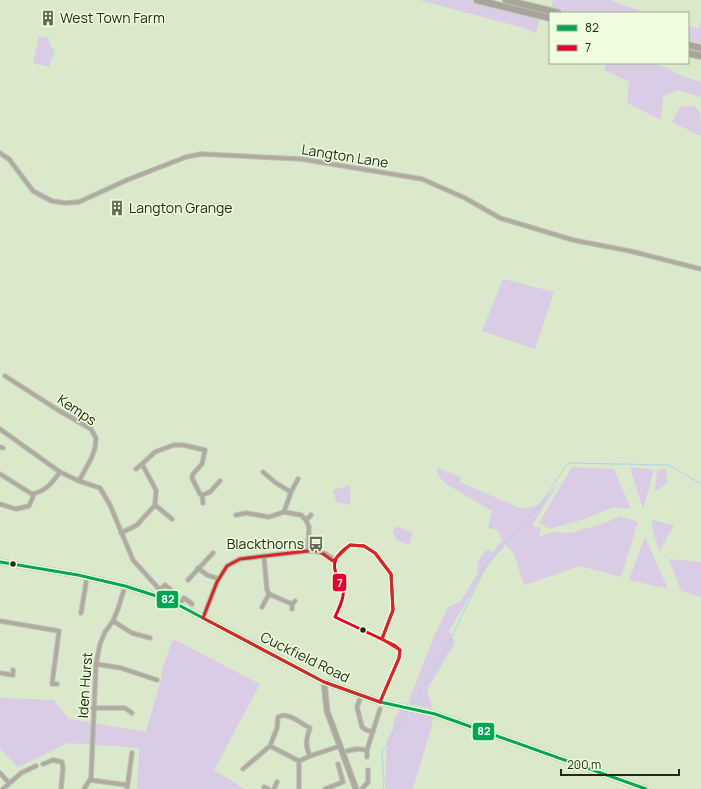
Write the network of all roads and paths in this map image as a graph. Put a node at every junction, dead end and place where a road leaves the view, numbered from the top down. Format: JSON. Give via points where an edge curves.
{"nodes":[{"id":1,"x":477,"y":0,"type":"edge"},
{"id":2,"x":506,"y":0,"type":"edge"},
{"id":3,"x":554,"y":12,"type":"edge"},
{"id":4,"x":549,"y":18,"type":"edge"},
{"id":5,"x":689,"y":45,"type":"edge"},
{"id":6,"x":701,"y":48,"type":"edge"},
{"id":7,"x":689,"y":52,"type":"edge"},
{"id":8,"x":701,"y":56,"type":"edge"},
{"id":9,"x":0,"y":153,"type":"edge"},
{"id":10,"x":701,"y":269,"type":"edge"},
{"id":11,"x":5,"y":376,"type":"dead end"},
{"id":12,"x":0,"y":429,"type":"edge"},
{"id":13,"x":142,"y":464,"type":"junction"},
{"id":14,"x":136,"y":469,"type":"dead end"},
{"id":15,"x":60,"y":472,"type":"junction"},
{"id":16,"x":263,"y":472,"type":"dead end"},
{"id":17,"x":0,"y":474,"type":"edge"},
{"id":18,"x":298,"y":479,"type":"dead end"},
{"id":19,"x":79,"y":481,"type":"junction"},
{"id":20,"x":218,"y":482,"type":"dead end"},
{"id":21,"x":291,"y":492,"type":"junction"},
{"id":22,"x":32,"y":494,"type":"junction"},
{"id":23,"x":202,"y":495,"type":"junction"},
{"id":24,"x":203,"y":503,"type":"dead end"},
{"id":25,"x":0,"y":504,"type":"edge"},
{"id":26,"x":155,"y":505,"type":"junction"},
{"id":27,"x":284,"y":512,"type":"junction"},
{"id":28,"x":311,"y":514,"type":"dead end"},
{"id":29,"x":236,"y":515,"type":"dead end"},
{"id":30,"x":172,"y":519,"type":"dead end"},
{"id":31,"x":306,"y":520,"type":"junction"},
{"id":32,"x":121,"y":533,"type":"junction"},
{"id":33,"x":308,"y":551,"type":"junction"},
{"id":34,"x":213,"y":553,"type":"dead end"},
{"id":35,"x":264,"y":557,"type":"junction"},
{"id":36,"x":335,"y":559,"type":"junction"},
{"id":37,"x":0,"y":562,"type":"edge"},
{"id":38,"x":198,"y":568,"type":"junction"},
{"id":39,"x":87,"y":577,"type":"junction"},
{"id":40,"x":219,"y":579,"type":"junction"},
{"id":41,"x":188,"y":580,"type":"dead end"},
{"id":42,"x":125,"y":586,"type":"junction"},
{"id":43,"x":160,"y":590,"type":"junction"},
{"id":44,"x":172,"y":590,"type":"dead end"},
{"id":45,"x":269,"y":594,"type":"junction"},
{"id":46,"x":169,"y":600,"type":"junction"},
{"id":47,"x":192,"y":604,"type":"dead end"},
{"id":48,"x":180,"y":605,"type":"junction"},
{"id":49,"x":293,"y":605,"type":"dead end"},
{"id":50,"x":262,"y":607,"type":"dead end"},
{"id":51,"x":81,"y":614,"type":"dead end"},
{"id":52,"x":203,"y":618,"type":"junction"},
{"id":53,"x":0,"y":620,"type":"edge"},
{"id":54,"x":113,"y":621,"type":"junction"},
{"id":55,"x":150,"y":638,"type":"dead end"},
{"id":56,"x":382,"y":639,"type":"junction"},
{"id":57,"x":96,"y":664,"type":"junction"},
{"id":58,"x":13,"y":670,"type":"dead end"},
{"id":59,"x":0,"y":673,"type":"edge"},
{"id":60,"x":157,"y":680,"type":"dead end"},
{"id":61,"x":324,"y":682,"type":"junction"},
{"id":62,"x":57,"y":684,"type":"dead end"},
{"id":63,"x":361,"y":696,"type":"junction"},
{"id":64,"x":380,"y":702,"type":"junction"},
{"id":65,"x":93,"y":708,"type":"junction"},
{"id":66,"x":380,"y":709,"type":"dead end"},
{"id":67,"x":132,"y":713,"type":"dead end"},
{"id":68,"x":373,"y":732,"type":"junction"},
{"id":69,"x":270,"y":746,"type":"junction"},
{"id":70,"x":340,"y":746,"type":"junction"},
{"id":71,"x":367,"y":750,"type":"junction"},
{"id":72,"x":347,"y":751,"type":"dead end"},
{"id":73,"x":132,"y":753,"type":"dead end"},
{"id":74,"x":310,"y":756,"type":"junction"},
{"id":75,"x":367,"y":757,"type":"dead end"},
{"id":76,"x":299,"y":761,"type":"junction"},
{"id":77,"x":43,"y":764,"type":"dead end"},
{"id":78,"x":338,"y":764,"type":"dead end"},
{"id":79,"x":36,"y":766,"type":"dead end"},
{"id":80,"x":243,"y":768,"type":"dead end"},
{"id":81,"x":368,"y":770,"type":"dead end"},
{"id":82,"x":0,"y":773,"type":"edge"},
{"id":83,"x":90,"y":780,"type":"junction"},
{"id":84,"x":277,"y":782,"type":"dead end"},
{"id":85,"x":343,"y":782,"type":"junction"},
{"id":86,"x":9,"y":783,"type":"junction"},
{"id":87,"x":127,"y":787,"type":"edge"},
{"id":88,"x":345,"y":787,"type":"dead end"},
{"id":89,"x":86,"y":788,"type":"edge"},
{"id":90,"x":3,"y":789,"type":"edge"},
{"id":91,"x":61,"y":789,"type":"edge"},
{"id":92,"x":274,"y":789,"type":"edge"},
{"id":93,"x":299,"y":789,"type":"edge"},
{"id":94,"x":325,"y":789,"type":"edge"},
{"id":95,"x":356,"y":789,"type":"edge"},
{"id":96,"x":362,"y":789,"type":"edge"},
{"id":97,"x":646,"y":789,"type":"edge"}],
"edges":[{"from":1,"to":4,"type":"highway"},
{"from":2,"to":3,"type":"highway"},
{"from":5,"to":6,"type":"highway"},
{"from":7,"to":8,"type":"highway"},
{"from":9,"to":10,"type":"street","name":"Langton Lane","via":[[9,159],[33,190],[52,201],[65,203],[79,202],[127,180],[186,157],[201,154],[301,159],[418,178],[465,198],[500,218],[573,240]]},
{"from":11,"to":19,"type":"street","name":"Kemps","via":[[91,429],[96,438],[95,448]]},
{"from":12,"to":15,"type":"street"},
{"from":13,"to":14,"type":"street"},
{"from":13,"to":23,"type":"street","via":[[155,452],[174,445],[207,451],[202,464],[192,476]]},
{"from":13,"to":26,"type":"street","via":[[156,490]]},
{"from":15,"to":19,"type":"street"},
{"from":15,"to":22,"type":"street","via":[[50,486]]},
{"from":16,"to":21,"type":"street"},
{"from":17,"to":22,"type":"street"},
{"from":18,"to":21,"type":"street"},
{"from":19,"to":32,"type":"street","via":[[100,488]]},
{"from":20,"to":23,"type":"street","via":[[210,492]]},
{"from":21,"to":27,"type":"street"},
{"from":22,"to":25,"type":"street","via":[[34,497],[29,506],[16,509]]},
{"from":23,"to":24,"type":"street"},
{"from":26,"to":30,"type":"street"},
{"from":26,"to":32,"type":"street","via":[[137,526]]},
{"from":27,"to":29,"type":"street","via":[[269,517],[246,513]]},
{"from":27,"to":31,"type":"street","via":[[301,515]]},
{"from":28,"to":31,"type":"street"},
{"from":31,"to":33,"type":"street","via":[[309,527]]},
{"from":32,"to":43,"type":"street","via":[[133,560]]},
{"from":33,"to":35,"type":"street"},
{"from":33,"to":36,"type":"street","via":[[319,551]]},
{"from":34,"to":38,"type":"street"},
{"from":35,"to":40,"type":"street","via":[[240,559],[228,566]]},
{"from":35,"to":45,"type":"street"},
{"from":36,"to":56,"type":"street","via":[[335,574],[344,591],[335,617]]},
{"from":36,"to":56,"type":"street","via":[[350,545],[364,546],[375,553],[391,574],[394,610]]},
{"from":37,"to":39,"type":"street","name":"Cuckfield Road"},
{"from":38,"to":40,"type":"street","via":[[207,575]]},
{"from":38,"to":41,"type":"street"},
{"from":39,"to":42,"type":"street","name":"Cuckfield Road"},
{"from":39,"to":51,"type":"street"},
{"from":40,"to":52,"type":"street"},
{"from":42,"to":46,"type":"street","name":"Cuckfield Road"},
{"from":42,"to":54,"type":"street","name":"Iden Hurst"},
{"from":43,"to":44,"type":"street","via":[[165,585]]},
{"from":43,"to":46,"type":"street"},
{"from":45,"to":49,"type":"street"},
{"from":45,"to":50,"type":"street"},
{"from":46,"to":48,"type":"street","name":"Cuckfield Road"},
{"from":47,"to":48,"type":"street","via":[[184,598]]},
{"from":48,"to":52,"type":"street","name":"Cuckfield Road"},
{"from":52,"to":61,"type":"street","name":"Cuckfield Road"},
{"from":53,"to":62,"type":"street","via":[[60,631],[52,684]]},
{"from":54,"to":55,"type":"street","via":[[132,632]]},
{"from":54,"to":57,"type":"street","name":"Iden Hurst","via":[[100,644]]},
{"from":56,"to":64,"type":"street","via":[[400,650]]},
{"from":57,"to":60,"type":"street","via":[[121,668]]},
{"from":57,"to":65,"type":"street","name":"Iden Hurst"},
{"from":58,"to":59,"type":"street","via":[[13,675]]},
{"from":61,"to":63,"type":"street","name":"Cuckfield Road"},
{"from":61,"to":70,"type":"street","via":[[327,711]]},
{"from":63,"to":64,"type":"street","name":"Cuckfield Road"},
{"from":63,"to":68,"type":"street","via":[[357,707],[362,727]]},
{"from":64,"to":97,"type":"street","name":"Cuckfield Road","via":[[449,719]]},
{"from":65,"to":67,"type":"street","via":[[125,708]]},
{"from":65,"to":83,"type":"street","name":"Iden Hurst"},
{"from":66,"to":68,"type":"street"},
{"from":68,"to":71,"type":"street"},
{"from":69,"to":74,"type":"street","via":[[278,717],[287,716],[310,728],[306,748]]},
{"from":69,"to":76,"type":"street"},
{"from":69,"to":80,"type":"street"},
{"from":70,"to":74,"type":"street"},
{"from":70,"to":95,"type":"street"},
{"from":71,"to":72,"type":"street","via":[[357,748]]},
{"from":71,"to":75,"type":"street"},
{"from":73,"to":87,"type":"street"},
{"from":74,"to":76,"type":"street"},
{"from":76,"to":93,"type":"street"},
{"from":77,"to":91,"type":"street","via":[[53,760],[62,762]]},
{"from":78,"to":85,"type":"street"},
{"from":79,"to":86,"type":"street","via":[[21,773]]},
{"from":81,"to":96,"type":"street","via":[[368,782]]},
{"from":82,"to":86,"type":"street"},
{"from":83,"to":87,"type":"street"},
{"from":83,"to":89,"type":"street","name":"Iden Hurst"},
{"from":84,"to":92,"type":"street"},
{"from":85,"to":88,"type":"street"},
{"from":85,"to":94,"type":"street"},
{"from":86,"to":90,"type":"street"}]}
